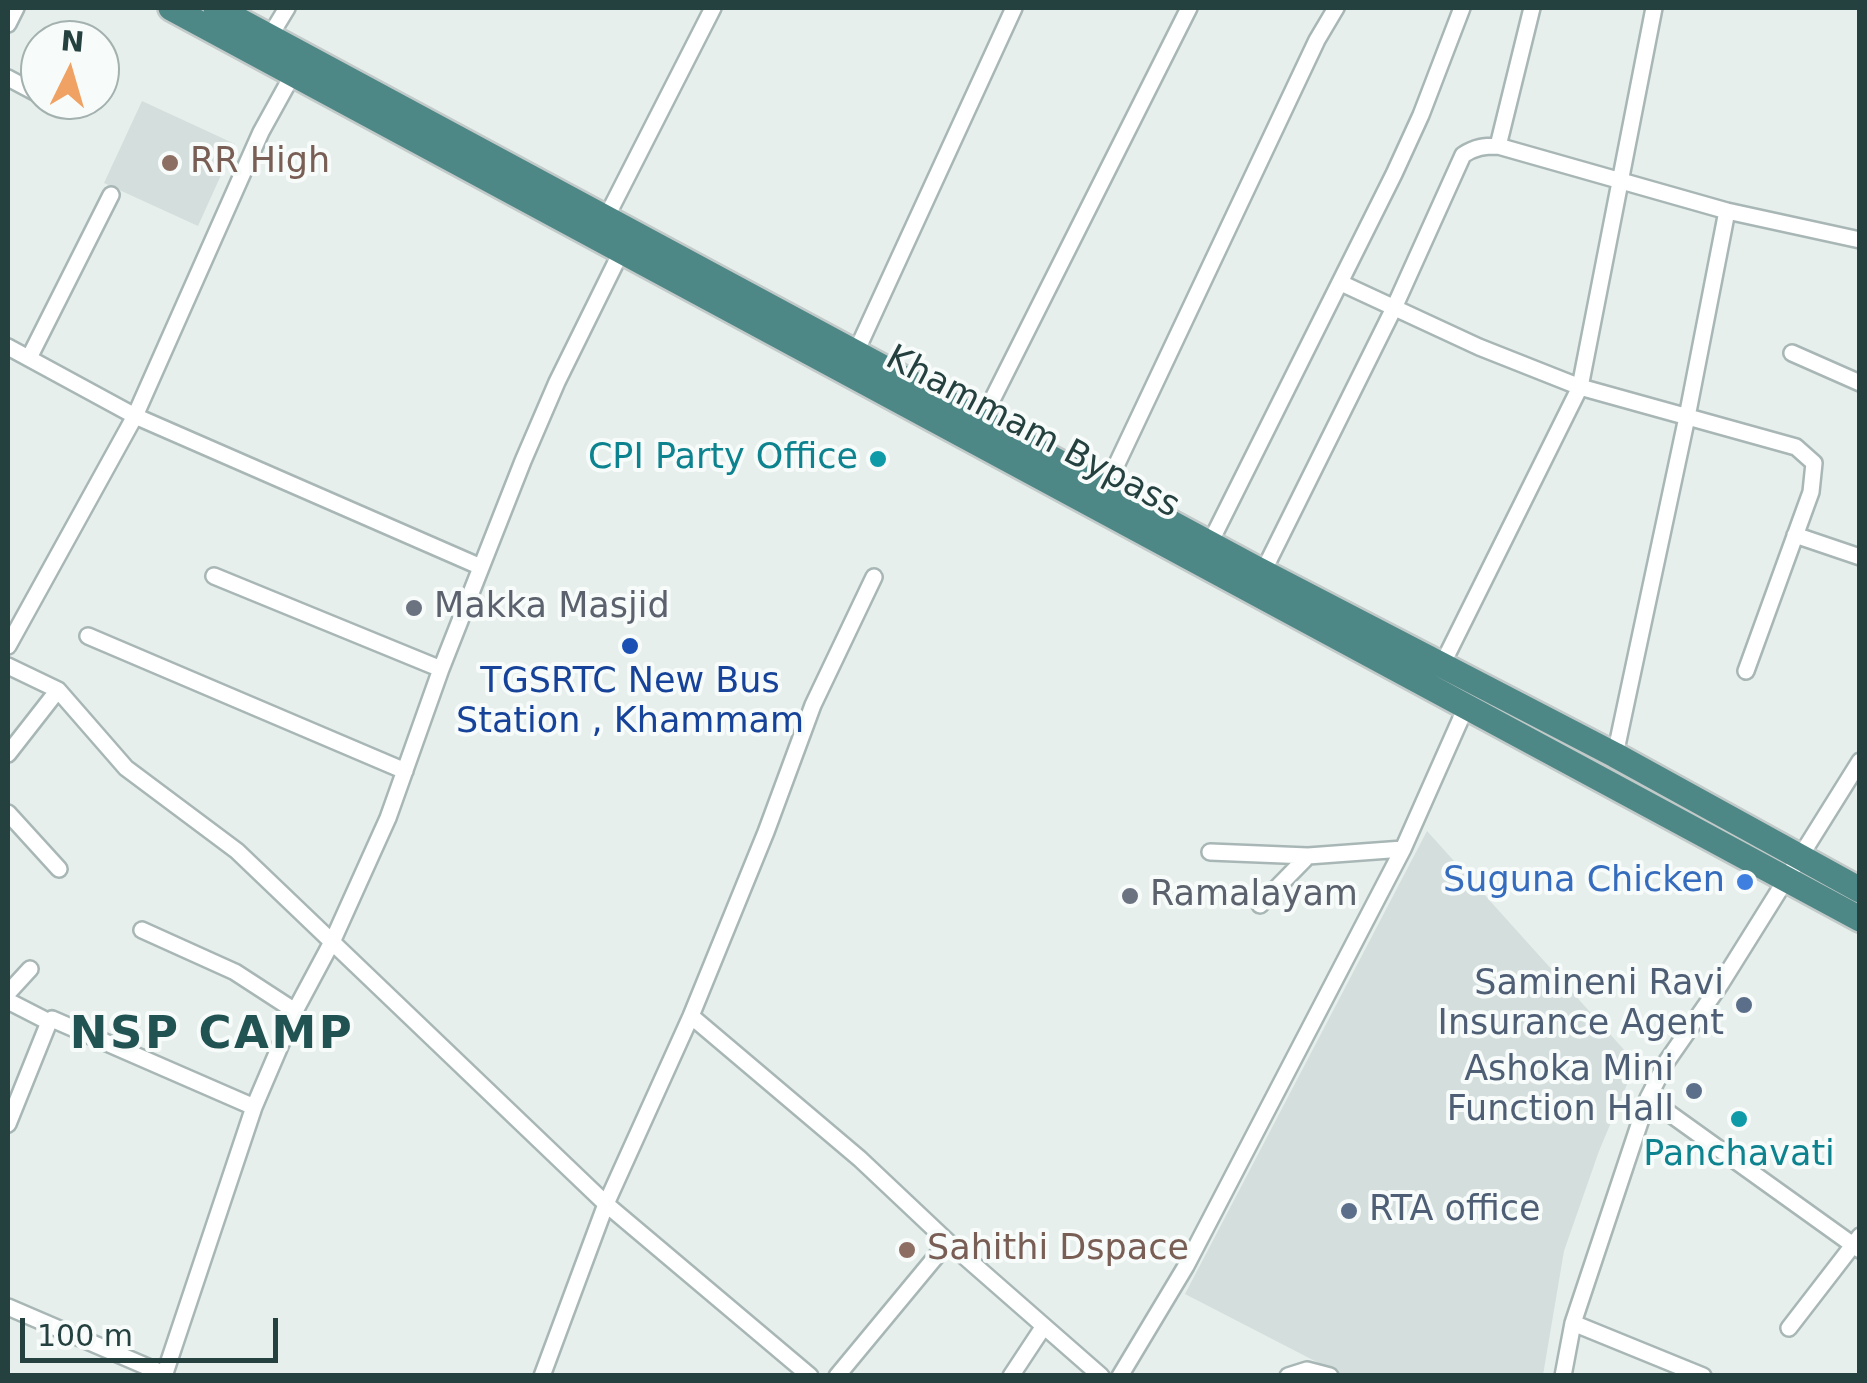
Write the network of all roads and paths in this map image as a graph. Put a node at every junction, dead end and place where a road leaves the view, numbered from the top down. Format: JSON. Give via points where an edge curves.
{"nodes":[{"id":1,"x":16,"y":8,"type":"edge"},
{"id":2,"x":171,"y":8,"type":"edge"},
{"id":3,"x":216,"y":8,"type":"edge"},
{"id":4,"x":286,"y":8,"type":"edge"},
{"id":5,"x":713,"y":8,"type":"edge"},
{"id":6,"x":1014,"y":8,"type":"edge"},
{"id":7,"x":1189,"y":8,"type":"edge"},
{"id":8,"x":1336,"y":8,"type":"edge"},
{"id":9,"x":1462,"y":8,"type":"edge"},
{"id":10,"x":1532,"y":8,"type":"edge"},
{"id":11,"x":1654,"y":8,"type":"edge"},
{"id":12,"x":8,"y":24,"type":"edge"},
{"id":13,"x":270,"y":36,"type":"junction"},
{"id":14,"x":294,"y":74,"type":"junction"},
{"id":15,"x":1498,"y":146,"type":"junction"},
{"id":16,"x":1621,"y":182,"type":"junction"},
{"id":17,"x":111,"y":195,"type":"dead end"},
{"id":18,"x":1727,"y":211,"type":"junction"},
{"id":19,"x":606,"y":218,"type":"junction"},
{"id":20,"x":1860,"y":240,"type":"edge"},
{"id":21,"x":626,"y":241,"type":"junction"},
{"id":22,"x":1340,"y":283,"type":"junction"},
{"id":23,"x":1394,"y":308,"type":"junction"},
{"id":24,"x":17,"y":352,"type":"edge"},
{"id":25,"x":856,"y":352,"type":"junction"},
{"id":26,"x":1792,"y":353,"type":"dead end"},
{"id":27,"x":8,"y":367,"type":"edge"},
{"id":28,"x":1860,"y":383,"type":"edge"},
{"id":29,"x":1580,"y":387,"type":"junction"},
{"id":30,"x":135,"y":416,"type":"junction"},
{"id":31,"x":1687,"y":417,"type":"junction"},
{"id":32,"x":971,"y":423,"type":"junction"},
{"id":33,"x":1106,"y":487,"type":"junction"},
{"id":34,"x":1796,"y":535,"type":"junction"},
{"id":35,"x":1210,"y":543,"type":"junction"},
{"id":36,"x":1860,"y":558,"type":"edge"},
{"id":37,"x":481,"y":567,"type":"junction"},
{"id":38,"x":1263,"y":572,"type":"junction"},
{"id":39,"x":214,"y":576,"type":"dead end"},
{"id":40,"x":874,"y":576,"type":"dead end"},
{"id":41,"x":88,"y":636,"type":"dead end"},
{"id":42,"x":8,"y":646,"type":"edge"},
{"id":43,"x":1442,"y":665,"type":"junction"},
{"id":44,"x":8,"y":666,"type":"edge"},
{"id":45,"x":441,"y":668,"type":"junction"},
{"id":46,"x":1746,"y":671,"type":"dead end"},
{"id":47,"x":58,"y":690,"type":"junction"},
{"id":48,"x":1466,"y":707,"type":"junction"},
{"id":49,"x":8,"y":754,"type":"edge"},
{"id":50,"x":1615,"y":755,"type":"junction"},
{"id":51,"x":1860,"y":761,"type":"edge"},
{"id":52,"x":405,"y":771,"type":"junction"},
{"id":53,"x":8,"y":813,"type":"edge"},
{"id":54,"x":1403,"y":848,"type":"junction"},
{"id":55,"x":1210,"y":852,"type":"dead end"},
{"id":56,"x":1308,"y":856,"type":"junction"},
{"id":57,"x":1801,"y":858,"type":"junction"},
{"id":58,"x":59,"y":869,"type":"dead end"},
{"id":59,"x":1786,"y":880,"type":"junction"},
{"id":60,"x":1860,"y":890,"type":"edge"},
{"id":61,"x":1260,"y":905,"type":"dead end"},
{"id":62,"x":1860,"y":919,"type":"edge"},
{"id":63,"x":142,"y":930,"type":"dead end"},
{"id":64,"x":334,"y":940,"type":"junction"},
{"id":65,"x":30,"y":970,"type":"dead end"},
{"id":66,"x":8,"y":993,"type":"edge"},
{"id":67,"x":8,"y":1001,"type":"edge"},
{"id":68,"x":295,"y":1011,"type":"junction"},
{"id":69,"x":691,"y":1016,"type":"junction"},
{"id":70,"x":49,"y":1022,"type":"junction"},
{"id":71,"x":1648,"y":1098,"type":"junction"},
{"id":72,"x":254,"y":1107,"type":"junction"},
{"id":73,"x":8,"y":1124,"type":"edge"},
{"id":74,"x":606,"y":1204,"type":"junction"},
{"id":75,"x":948,"y":1242,"type":"junction"},
{"id":76,"x":1857,"y":1244,"type":"edge"},
{"id":77,"x":8,"y":1307,"type":"edge"},
{"id":78,"x":1572,"y":1323,"type":"junction"},
{"id":79,"x":1044,"y":1326,"type":"junction"},
{"id":80,"x":1789,"y":1328,"type":"dead end"},
{"id":81,"x":1668,"y":1369,"type":"edge"},
{"id":82,"x":164,"y":1375,"type":"edge"},
{"id":83,"x":542,"y":1376,"type":"edge"},
{"id":84,"x":810,"y":1376,"type":"edge"},
{"id":85,"x":837,"y":1376,"type":"edge"},
{"id":86,"x":1011,"y":1376,"type":"edge"},
{"id":87,"x":1101,"y":1376,"type":"edge"},
{"id":88,"x":1120,"y":1376,"type":"edge"},
{"id":89,"x":1288,"y":1376,"type":"edge"},
{"id":90,"x":1330,"y":1376,"type":"edge"},
{"id":91,"x":1563,"y":1376,"type":"edge"},
{"id":92,"x":1703,"y":1376,"type":"edge"}],
"edges":[{"from":1,"to":12,"type":"street"},
{"from":2,"to":14,"type":"highway","name":"Khammam Bypass"},
{"from":3,"to":13,"type":"highway","name":"Khammam Bypass"},
{"from":4,"to":13,"type":"street"},
{"from":5,"to":19,"type":"street"},
{"from":6,"to":25,"type":"street"},
{"from":7,"to":32,"type":"street"},
{"from":8,"to":33,"type":"street"},
{"from":9,"to":22,"type":"street","via":[[1421,115]]},
{"from":10,"to":15,"type":"street"},
{"from":11,"to":16,"type":"street"},
{"from":13,"to":19,"type":"highway","name":"Khammam Bypass"},
{"from":14,"to":21,"type":"highway","name":"Khammam Bypass"},
{"from":14,"to":30,"type":"street","via":[[261,132]]},
{"from":15,"to":16,"type":"street"},
{"from":15,"to":23,"type":"street","via":[[1463,156]]},
{"from":16,"to":18,"type":"street"},
{"from":16,"to":29,"type":"street"},
{"from":17,"to":24,"type":"street"},
{"from":18,"to":20,"type":"street"},
{"from":18,"to":31,"type":"street"},
{"from":19,"to":21,"type":"highway","name":"Khammam Bypass"},
{"from":21,"to":25,"type":"highway","name":"Khammam Bypass"},
{"from":21,"to":32,"type":"highway","name":"Khammam Bypass"},
{"from":21,"to":37,"type":"street","via":[[556,382]]},
{"from":22,"to":23,"type":"street"},
{"from":22,"to":35,"type":"street"},
{"from":23,"to":29,"type":"street"},
{"from":23,"to":38,"type":"street"},
{"from":24,"to":27,"type":"street"},
{"from":24,"to":30,"type":"street"},
{"from":25,"to":32,"type":"highway","name":"Khammam Bypass"},
{"from":26,"to":28,"type":"street"},
{"from":29,"to":31,"type":"street"},
{"from":29,"to":43,"type":"street"},
{"from":30,"to":37,"type":"street"},
{"from":30,"to":42,"type":"street"},
{"from":31,"to":34,"type":"street","via":[[1796,447],[1814,463]]},
{"from":31,"to":50,"type":"street"},
{"from":32,"to":33,"type":"highway","name":"Khammam Bypass"},
{"from":32,"to":48,"type":"highway","name":"Khammam Bypass"},
{"from":33,"to":35,"type":"highway","name":"Khammam Bypass"},
{"from":34,"to":36,"type":"street"},
{"from":34,"to":46,"type":"street"},
{"from":35,"to":38,"type":"highway","name":"Khammam Bypass"},
{"from":37,"to":45,"type":"street"},
{"from":38,"to":43,"type":"highway","name":"Khammam Bypass"},
{"from":39,"to":45,"type":"street"},
{"from":40,"to":69,"type":"street","via":[[813,705]]},
{"from":41,"to":52,"type":"street"},
{"from":43,"to":50,"type":"highway","name":"Khammam Bypass"},
{"from":44,"to":47,"type":"street"},
{"from":45,"to":52,"type":"street"},
{"from":47,"to":49,"type":"street"},
{"from":47,"to":64,"type":"street","via":[[126,768],[237,850]]},
{"from":48,"to":54,"type":"street"},
{"from":48,"to":59,"type":"highway","name":"Khammam Bypass"},
{"from":50,"to":57,"type":"highway","name":"Khammam Bypass"},
{"from":51,"to":57,"type":"street"},
{"from":52,"to":64,"type":"street"},
{"from":53,"to":58,"type":"street"},
{"from":54,"to":56,"type":"street"},
{"from":54,"to":88,"type":"street","via":[[1186,1266]]},
{"from":55,"to":56,"type":"street"},
{"from":56,"to":61,"type":"street"},
{"from":57,"to":59,"type":"street"},
{"from":57,"to":60,"type":"highway","name":"Khammam Bypass"},
{"from":59,"to":62,"type":"highway","name":"Khammam Bypass"},
{"from":59,"to":71,"type":"street"},
{"from":63,"to":68,"type":"street","via":[[235,972]]},
{"from":64,"to":68,"type":"street"},
{"from":64,"to":74,"type":"street"},
{"from":65,"to":66,"type":"street"},
{"from":67,"to":70,"type":"street"},
{"from":68,"to":72,"type":"street"},
{"from":69,"to":74,"type":"street"},
{"from":69,"to":75,"type":"street"},
{"from":70,"to":72,"type":"street"},
{"from":70,"to":73,"type":"street"},
{"from":71,"to":76,"type":"street"},
{"from":71,"to":78,"type":"street"},
{"from":72,"to":82,"type":"street"},
{"from":74,"to":83,"type":"street"},
{"from":74,"to":84,"type":"street"},
{"from":75,"to":79,"type":"street"},
{"from":75,"to":85,"type":"street"},
{"from":76,"to":80,"type":"street"},
{"from":77,"to":82,"type":"street"},
{"from":78,"to":81,"type":"street"},
{"from":78,"to":91,"type":"street"},
{"from":79,"to":86,"type":"street"},
{"from":79,"to":87,"type":"street"},
{"from":81,"to":92,"type":"street"},
{"from":89,"to":90,"type":"street","via":[[1307,1370]]}]}
